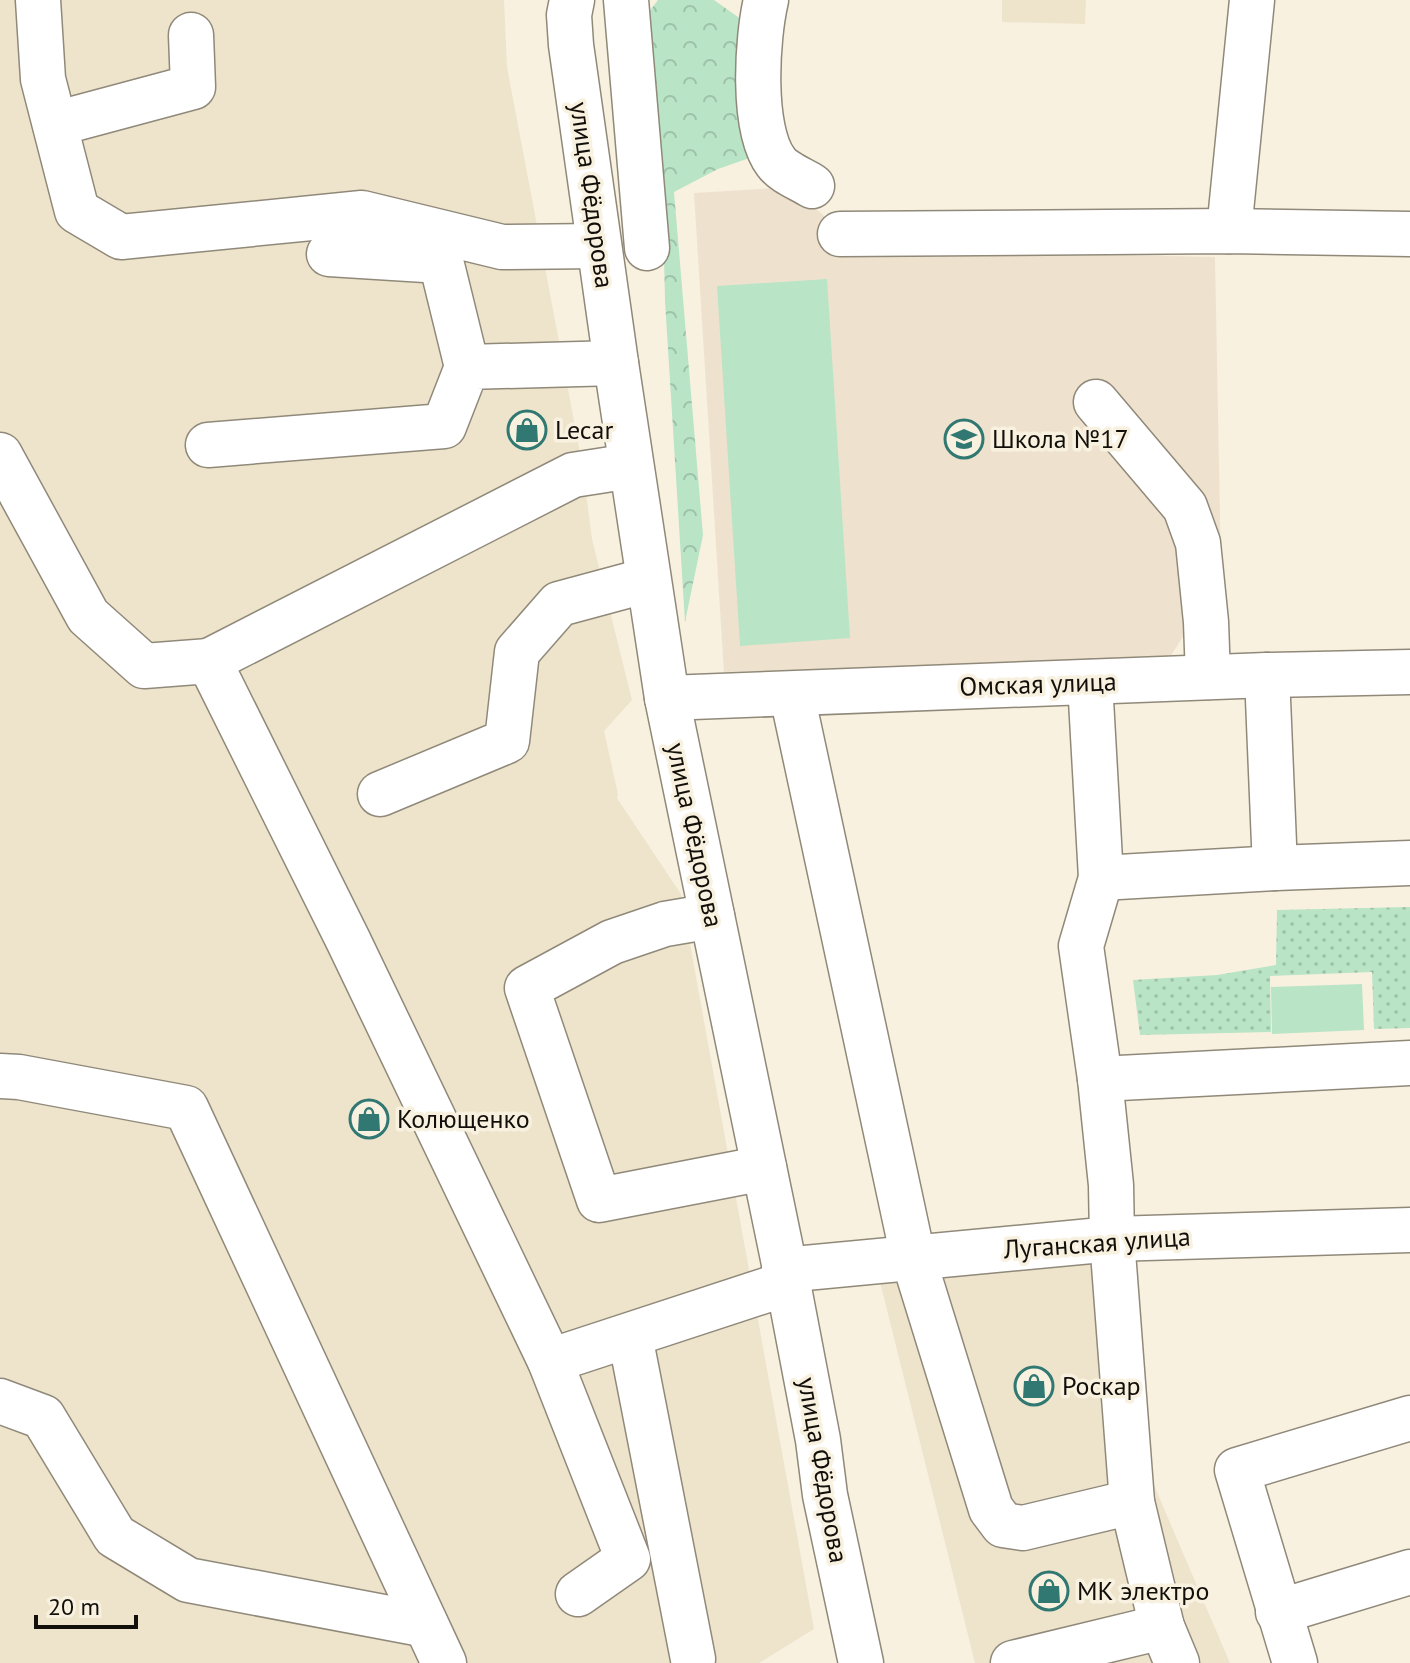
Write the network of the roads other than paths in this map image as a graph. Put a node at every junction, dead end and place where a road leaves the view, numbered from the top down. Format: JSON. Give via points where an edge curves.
{"nodes":[{"id":1,"x":38,"y":0,"type":"edge"},
{"id":2,"x":572,"y":0,"type":"edge"},
{"id":3,"x":626,"y":0,"type":"edge"},
{"id":4,"x":1252,"y":0,"type":"edge"},
{"id":5,"x":764,"y":1,"type":"edge"},
{"id":6,"x":191,"y":35,"type":"dead end"},
{"id":7,"x":55,"y":124,"type":"junction"},
{"id":8,"x":812,"y":186,"type":"dead end"},
{"id":9,"x":1229,"y":231,"type":"junction"},
{"id":10,"x":840,"y":234,"type":"dead end"},
{"id":11,"x":1410,"y":234,"type":"edge"},
{"id":12,"x":599,"y":246,"type":"junction"},
{"id":13,"x":647,"y":248,"type":"dead end"},
{"id":14,"x":329,"y":254,"type":"dead end"},
{"id":15,"x":616,"y":363,"type":"junction"},
{"id":16,"x":467,"y":367,"type":"junction"},
{"id":17,"x":1096,"y":402,"type":"dead end"},
{"id":18,"x":208,"y":445,"type":"dead end"},
{"id":19,"x":0,"y":455,"type":"edge"},
{"id":20,"x":631,"y":466,"type":"junction"},
{"id":21,"x":648,"y":580,"type":"junction"},
{"id":22,"x":209,"y":661,"type":"junction"},
{"id":23,"x":1410,"y":672,"type":"edge"},
{"id":24,"x":1267,"y":675,"type":"junction"},
{"id":25,"x":1208,"y":677,"type":"junction"},
{"id":26,"x":1090,"y":682,"type":"junction"},
{"id":27,"x":792,"y":695,"type":"junction"},
{"id":28,"x":667,"y":698,"type":"junction"},
{"id":29,"x":380,"y":794,"type":"dead end"},
{"id":30,"x":1410,"y":863,"type":"edge"},
{"id":31,"x":1275,"y":868,"type":"junction"},
{"id":32,"x":1101,"y":878,"type":"junction"},
{"id":33,"x":712,"y":916,"type":"junction"},
{"id":34,"x":1410,"y":1063,"type":"edge"},
{"id":35,"x":0,"y":1076,"type":"edge"},
{"id":36,"x":1100,"y":1079,"type":"junction"},
{"id":37,"x":764,"y":1168,"type":"junction"},
{"id":38,"x":1410,"y":1230,"type":"edge"},
{"id":39,"x":1112,"y":1239,"type":"junction"},
{"id":40,"x":913,"y":1257,"type":"junction"},
{"id":41,"x":786,"y":1276,"type":"junction"},
{"id":42,"x":630,"y":1336,"type":"junction"},
{"id":43,"x":550,"y":1361,"type":"junction"},
{"id":44,"x":0,"y":1401,"type":"edge"},
{"id":45,"x":1410,"y":1418,"type":"edge"},
{"id":46,"x":1132,"y":1502,"type":"junction"},
{"id":47,"x":1410,"y":1572,"type":"edge"},
{"id":48,"x":578,"y":1594,"type":"dead end"},
{"id":49,"x":1278,"y":1612,"type":"junction"},
{"id":50,"x":435,"y":1644,"type":"edge"},
{"id":51,"x":1170,"y":1645,"type":"edge"},
{"id":52,"x":693,"y":1659,"type":"dead end"},
{"id":53,"x":861,"y":1663,"type":"edge"},
{"id":54,"x":1013,"y":1663,"type":"edge"},
{"id":55,"x":1295,"y":1663,"type":"edge"}],
"edges":[{"from":1,"to":7,"type":"street","via":[[43,79]]},
{"from":2,"to":12,"type":"street","name":"улица Фёдорова","via":[[571,45]]},
{"from":3,"to":13,"type":"street"},
{"from":4,"to":9,"type":"street"},
{"from":5,"to":8,"type":"street","via":[[758,48],[764,137],[776,163]]},
{"from":6,"to":7,"type":"street","via":[[193,87]]},
{"from":7,"to":12,"type":"street","via":[[77,211],[121,237],[362,213],[502,247]]},
{"from":9,"to":10,"type":"street"},
{"from":9,"to":11,"type":"street"},
{"from":12,"to":15,"type":"street","name":"улица Фёдорова"},
{"from":14,"to":16,"type":"street","via":[[441,261]]},
{"from":15,"to":16,"type":"street"},
{"from":15,"to":20,"type":"street","name":"улица Фёдорова"},
{"from":16,"to":18,"type":"street","via":[[444,426]]},
{"from":17,"to":25,"type":"street","via":[[1185,507],[1198,543]]},
{"from":19,"to":22,"type":"street","via":[[88,616],[144,666]]},
{"from":20,"to":21,"type":"street","name":"улица Фёдорова"},
{"from":20,"to":22,"type":"street","via":[[573,475]]},
{"from":21,"to":28,"type":"street","name":"улица Фёдорова"},
{"from":21,"to":29,"type":"street","via":[[559,604],[527,640],[517,652],[507,741]]},
{"from":22,"to":43,"type":"street"},
{"from":23,"to":24,"type":"street","name":"Омская улица"},
{"from":24,"to":25,"type":"street","name":"Омская улица"},
{"from":24,"to":31,"type":"street"},
{"from":25,"to":26,"type":"street","name":"Омская улица"},
{"from":26,"to":27,"type":"street","name":"Омская улица"},
{"from":26,"to":32,"type":"street"},
{"from":27,"to":28,"type":"street","name":"Омская улица"},
{"from":27,"to":40,"type":"street"},
{"from":28,"to":33,"type":"street","name":"улица Фёдорова"},
{"from":30,"to":31,"type":"street"},
{"from":31,"to":32,"type":"street"},
{"from":32,"to":36,"type":"street","via":[[1081,946]]},
{"from":33,"to":37,"type":"street","name":"улица Фёдорова"},
{"from":33,"to":37,"type":"street","via":[[665,924],[612,942],[527,988],[599,1200]]},
{"from":34,"to":36,"type":"street"},
{"from":35,"to":50,"type":"street","via":[[186,1108]]},
{"from":36,"to":39,"type":"street"},
{"from":37,"to":41,"type":"street","name":"улица Фёдорова"},
{"from":38,"to":39,"type":"street","name":"Луганская улица"},
{"from":39,"to":40,"type":"street","name":"Луганская улица"},
{"from":39,"to":46,"type":"street"},
{"from":40,"to":41,"type":"street","name":"Луганская улица"},
{"from":40,"to":46,"type":"street","via":[[991,1509],[1003,1525],[1023,1528]]},
{"from":41,"to":42,"type":"street","name":"Луганская улица"},
{"from":41,"to":53,"type":"street","name":"улица Фёдорова"},
{"from":42,"to":43,"type":"street","name":"Луганская улица"},
{"from":42,"to":52,"type":"street"},
{"from":43,"to":48,"type":"street","via":[[628,1559]]},
{"from":44,"to":50,"type":"street","via":[[43,1417],[115,1536],[188,1580]]},
{"from":45,"to":49,"type":"street","via":[[1237,1470]]},
{"from":46,"to":51,"type":"street"},
{"from":47,"to":49,"type":"street"},
{"from":49,"to":55,"type":"street"},
{"from":51,"to":54,"type":"street"}]}
